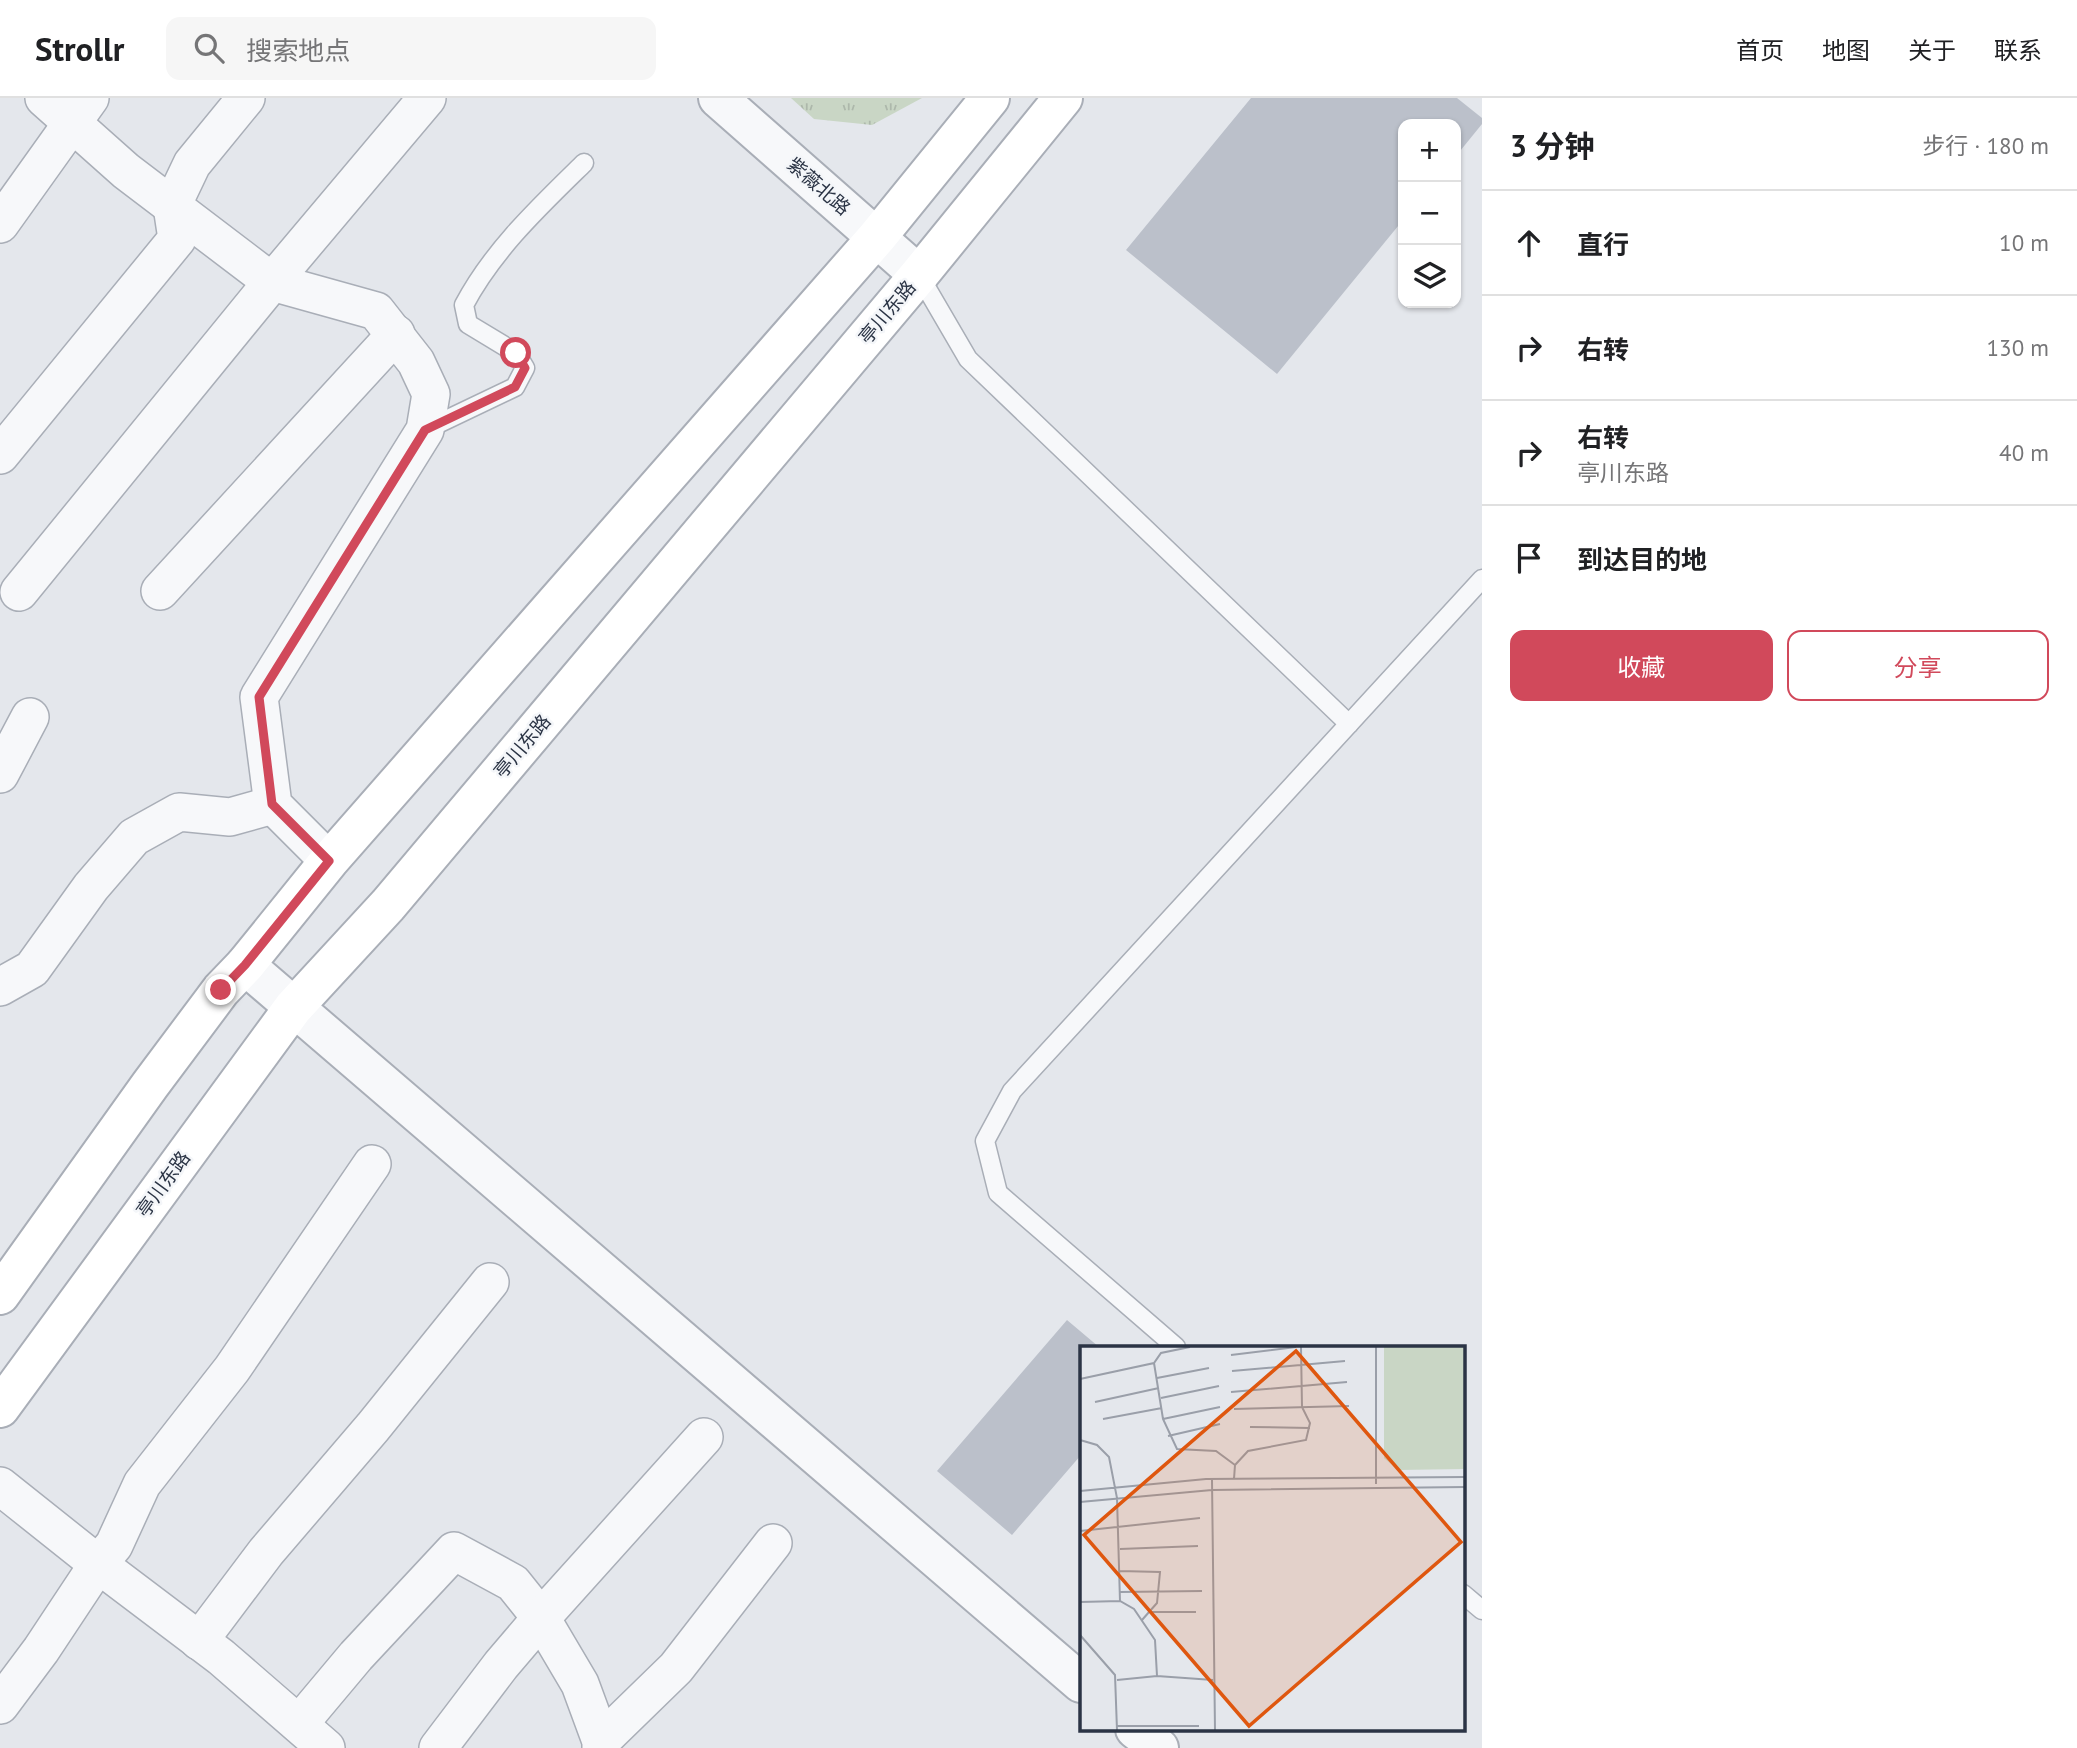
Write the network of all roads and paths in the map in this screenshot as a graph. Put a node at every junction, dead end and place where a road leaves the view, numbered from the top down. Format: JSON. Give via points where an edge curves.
{"nodes":[{"id":1,"x":44,"y":98,"type":"edge"},
{"id":2,"x":246,"y":98,"type":"edge"},
{"id":3,"x":427,"y":98,"type":"edge"},
{"id":4,"x":718,"y":98,"type":"edge"},
{"id":5,"x":990,"y":98,"type":"edge"},
{"id":6,"x":1063,"y":98,"type":"edge"},
{"id":7,"x":80,"y":110,"type":"edge"},
{"id":8,"x":584,"y":163,"type":"dead end"},
{"id":9,"x":172,"y":206,"type":"junction"},
{"id":10,"x":0,"y":224,"type":"edge"},
{"id":11,"x":877,"y":237,"type":"junction"},
{"id":12,"x":919,"y":275,"type":"junction"},
{"id":13,"x":272,"y":282,"type":"junction"},
{"id":14,"x":396,"y":334,"type":"junction"},
{"id":15,"x":425,"y":430,"type":"junction"},
{"id":16,"x":0,"y":455,"type":"edge"},
{"id":17,"x":1482,"y":579,"type":"edge"},
{"id":18,"x":160,"y":591,"type":"dead end"},
{"id":19,"x":19,"y":592,"type":"dead end"},
{"id":20,"x":30,"y":718,"type":"dead end"},
{"id":21,"x":1349,"y":724,"type":"junction"},
{"id":22,"x":0,"y":774,"type":"edge"},
{"id":23,"x":272,"y":804,"type":"junction"},
{"id":24,"x":329,"y":861,"type":"junction"},
{"id":25,"x":245,"y":965,"type":"junction"},
{"id":26,"x":0,"y":987,"type":"edge"},
{"id":27,"x":293,"y":1008,"type":"junction"},
{"id":28,"x":372,"y":1164,"type":"dead end"},
{"id":29,"x":490,"y":1282,"type":"dead end"},
{"id":30,"x":0,"y":1295,"type":"edge"},
{"id":31,"x":1175,"y":1346,"type":"edge"},
{"id":32,"x":0,"y":1408,"type":"edge"},
{"id":33,"x":704,"y":1437,"type":"dead end"},
{"id":34,"x":0,"y":1486,"type":"edge"},
{"id":35,"x":773,"y":1543,"type":"dead end"},
{"id":36,"x":98,"y":1564,"type":"junction"},
{"id":37,"x":1464,"y":1595,"type":"edge"},
{"id":38,"x":1482,"y":1611,"type":"edge"},
{"id":39,"x":541,"y":1618,"type":"junction"},
{"id":40,"x":199,"y":1641,"type":"junction"},
{"id":41,"x":1080,"y":1682,"type":"edge"},
{"id":42,"x":0,"y":1705,"type":"edge"},
{"id":43,"x":299,"y":1724,"type":"junction"},
{"id":44,"x":601,"y":1745,"type":"edge"},
{"id":45,"x":326,"y":1748,"type":"edge"},
{"id":46,"x":438,"y":1748,"type":"edge"}],
"edges":[{"from":1,"to":7,"type":"street"},
{"from":2,"to":9,"type":"street","via":[[192,164]]},
{"from":3,"to":13,"type":"street"},
{"from":4,"to":11,"type":"street","name":"紫薇北路"},
{"from":5,"to":11,"type":"main road"},
{"from":6,"to":12,"type":"main road","name":"亭川东路"},
{"from":7,"to":9,"type":"street","via":[[126,171]]},
{"from":7,"to":10,"type":"street"},
{"from":8,"to":15,"type":"lane","via":[[524,221],[464,305],[468,324],[516,353],[525,368],[515,387]]},
{"from":9,"to":13,"type":"street"},
{"from":9,"to":16,"type":"street","via":[[177,239]]},
{"from":11,"to":12,"type":"street","name":"紫薇北路"},
{"from":11,"to":24,"type":"main road"},
{"from":12,"to":21,"type":"lane","via":[[968,359]]},
{"from":12,"to":27,"type":"main road","name":"亭川东路","via":[[388,905]]},
{"from":13,"to":14,"type":"street","via":[[376,311]]},
{"from":13,"to":19,"type":"street"},
{"from":14,"to":15,"type":"street","via":[[431,394]]},
{"from":14,"to":18,"type":"street"},
{"from":15,"to":23,"type":"street","via":[[259,697]]},
{"from":17,"to":21,"type":"lane"},
{"from":20,"to":22,"type":"street"},
{"from":21,"to":31,"type":"lane","via":[[1012,1091],[985,1141],[998,1193]]},
{"from":23,"to":24,"type":"street"},
{"from":23,"to":26,"type":"street","via":[[230,817],[179,812],[134,838],[91,887],[32,969]]},
{"from":24,"to":25,"type":"main road"},
{"from":25,"to":27,"type":"street"},
{"from":25,"to":30,"type":"main road","via":[[150,1085]]},
{"from":27,"to":32,"type":"main road","name":"亭川东路"},
{"from":27,"to":41,"type":"street"},
{"from":28,"to":36,"type":"street","via":[[232,1369],[142,1484],[114,1545]]},
{"from":29,"to":40,"type":"street","via":[[266,1552]]},
{"from":33,"to":39,"type":"street"},
{"from":34,"to":36,"type":"street"},
{"from":35,"to":44,"type":"street","via":[[676,1668]]},
{"from":36,"to":40,"type":"street"},
{"from":36,"to":42,"type":"street"},
{"from":37,"to":38,"type":"lane"},
{"from":39,"to":43,"type":"street","via":[[513,1583],[454,1550]]},
{"from":39,"to":44,"type":"street","via":[[580,1684]]},
{"from":39,"to":46,"type":"street"},
{"from":40,"to":43,"type":"street"},
{"from":43,"to":45,"type":"street"}]}
